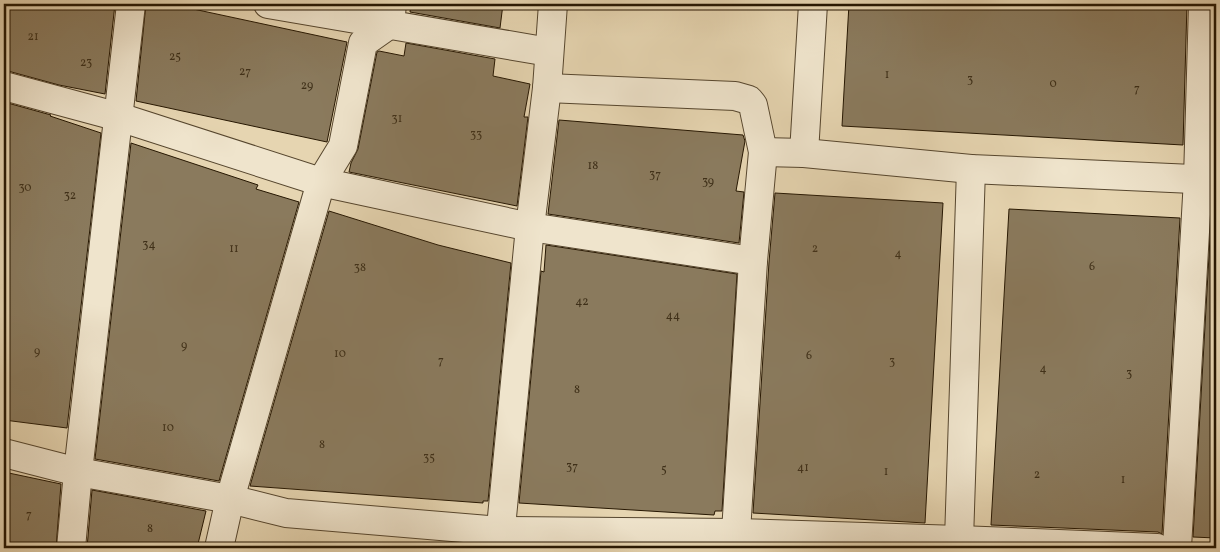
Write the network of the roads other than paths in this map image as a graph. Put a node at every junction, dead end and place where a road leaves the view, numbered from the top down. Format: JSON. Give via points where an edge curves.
{"nodes":[{"id":1,"x":131,"y":4,"type":"edge"},
{"id":2,"x":268,"y":4,"type":"edge"},
{"id":3,"x":553,"y":4,"type":"edge"},
{"id":4,"x":812,"y":4,"type":"edge"},
{"id":5,"x":1203,"y":4,"type":"edge"},
{"id":6,"x":391,"y":14,"type":"edge"},
{"id":7,"x":549,"y":52,"type":"junction"},
{"id":8,"x":4,"y":86,"type":"edge"},
{"id":9,"x":547,"y":88,"type":"junction"},
{"id":10,"x":119,"y":117,"type":"junction"},
{"id":11,"x":763,"y":152,"type":"junction"},
{"id":12,"x":804,"y":153,"type":"junction"},
{"id":13,"x":971,"y":169,"type":"junction"},
{"id":14,"x":1207,"y":180,"type":"edge"},
{"id":15,"x":321,"y":182,"type":"junction"},
{"id":16,"x":530,"y":227,"type":"junction"},
{"id":17,"x":753,"y":261,"type":"junction"},
{"id":18,"x":4,"y":453,"type":"edge"},
{"id":19,"x":78,"y":472,"type":"junction"},
{"id":20,"x":230,"y":499,"type":"junction"},
{"id":21,"x":499,"y":540,"type":"edge"},
{"id":22,"x":960,"y":540,"type":"junction"},
{"id":23,"x":736,"y":541,"type":"edge"},
{"id":24,"x":71,"y":548,"type":"edge"},
{"id":25,"x":219,"y":548,"type":"edge"},
{"id":26,"x":1157,"y":548,"type":"edge"},
{"id":27,"x":1177,"y":548,"type":"edge"}],
"edges":[{"from":1,"to":10,"type":"street"},
{"from":2,"to":6,"type":"street"},
{"from":3,"to":7,"type":"street"},
{"from":4,"to":12,"type":"street"},
{"from":5,"to":14,"type":"street"},
{"from":6,"to":7,"type":"street"},
{"from":6,"to":15,"type":"street","via":[[363,43],[343,146]]},
{"from":7,"to":9,"type":"street"},
{"from":8,"to":10,"type":"street"},
{"from":9,"to":11,"type":"street","via":[[735,96],[749,100],[753,105]]},
{"from":9,"to":16,"type":"street"},
{"from":10,"to":15,"type":"street"},
{"from":10,"to":19,"type":"street"},
{"from":11,"to":12,"type":"street"},
{"from":11,"to":17,"type":"street"},
{"from":12,"to":13,"type":"street"},
{"from":13,"to":14,"type":"street"},
{"from":13,"to":22,"type":"street"},
{"from":14,"to":27,"type":"street"},
{"from":15,"to":16,"type":"street"},
{"from":15,"to":20,"type":"street"},
{"from":16,"to":17,"type":"street"},
{"from":16,"to":21,"type":"street"},
{"from":17,"to":23,"type":"street"},
{"from":18,"to":19,"type":"street"},
{"from":19,"to":20,"type":"street"},
{"from":19,"to":24,"type":"street"},
{"from":20,"to":21,"type":"street","via":[[286,514]]},
{"from":20,"to":25,"type":"street"},
{"from":21,"to":23,"type":"street"},
{"from":22,"to":23,"type":"street"},
{"from":22,"to":26,"type":"street"}]}
